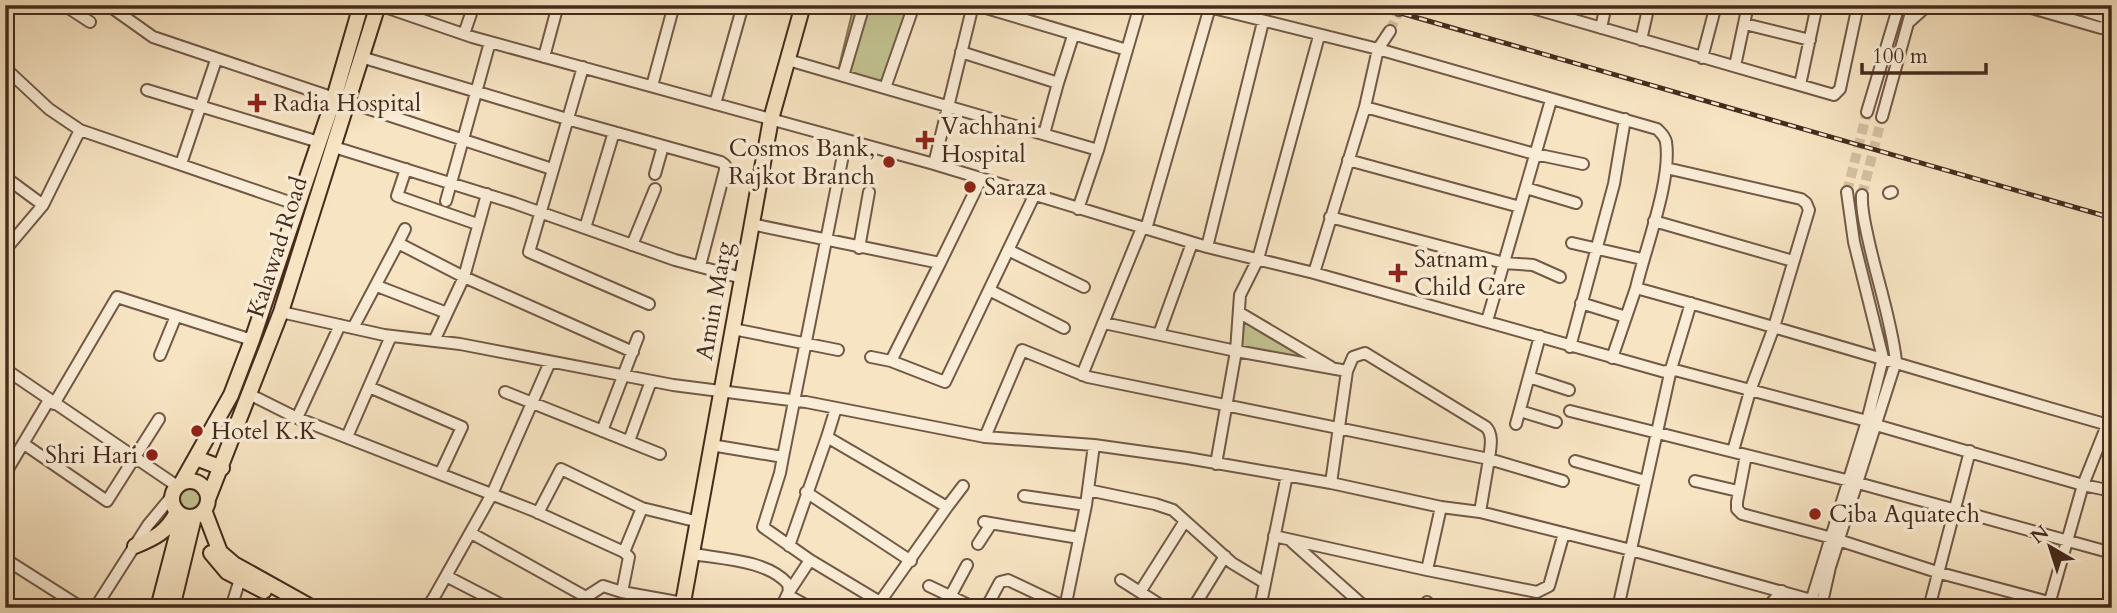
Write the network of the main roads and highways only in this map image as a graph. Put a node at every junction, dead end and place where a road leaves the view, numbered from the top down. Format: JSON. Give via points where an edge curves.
{"nodes":[{"id":1,"x":361,"y":5,"type":"edge"},
{"id":2,"x":803,"y":5,"type":"edge"},
{"id":3,"x":384,"y":6,"type":"edge"},
{"id":4,"x":341,"y":100,"type":"junction"},
{"id":5,"x":196,"y":458,"type":"junction"},
{"id":6,"x":222,"y":468,"type":"junction"},
{"id":7,"x":177,"y":488,"type":"junction"},
{"id":8,"x":194,"y":511,"type":"junction"},
{"id":9,"x":135,"y":547,"type":"road end"},
{"id":10,"x":290,"y":606,"type":"edge"},
{"id":11,"x":682,"y":606,"type":"edge"},
{"id":12,"x":158,"y":608,"type":"edge"},
{"id":13,"x":172,"y":608,"type":"edge"},
{"id":14,"x":313,"y":608,"type":"edge"}],
"edges":[{"from":1,"to":4,"type":"main road","name":"Kalawad Road"},
{"from":2,"to":11,"type":"main road","name":"Amin Marg","via":[[771,119]]},
{"from":3,"to":4,"type":"main road","name":"Kalawad Road"},
{"from":4,"to":5,"type":"main road","name":"Kalawad Road","via":[[319,142],[232,395]]},
{"from":4,"to":6,"type":"main road","name":"Kalawad Road","via":[[334,147],[281,312]]},
{"from":5,"to":6,"type":"main road"},
{"from":5,"to":7,"type":"main road","name":"Kalawad Road"},
{"from":6,"to":8,"type":"main road","name":"Kalawad Road"},
{"from":7,"to":8,"type":"main road","via":[[174,508]]},
{"from":7,"to":8,"type":"main road","via":[[194,481],[204,488]]},
{"from":8,"to":9,"type":"main road","via":[[159,537]]},
{"from":8,"to":10,"type":"main road","via":[[212,556],[227,572]]},
{"from":8,"to":12,"type":"main road","name":"Kalawad Road"},
{"from":8,"to":13,"type":"main road","name":"Kalawad Road"},
{"from":8,"to":14,"type":"main road","via":[[220,552],[234,564]]}]}
